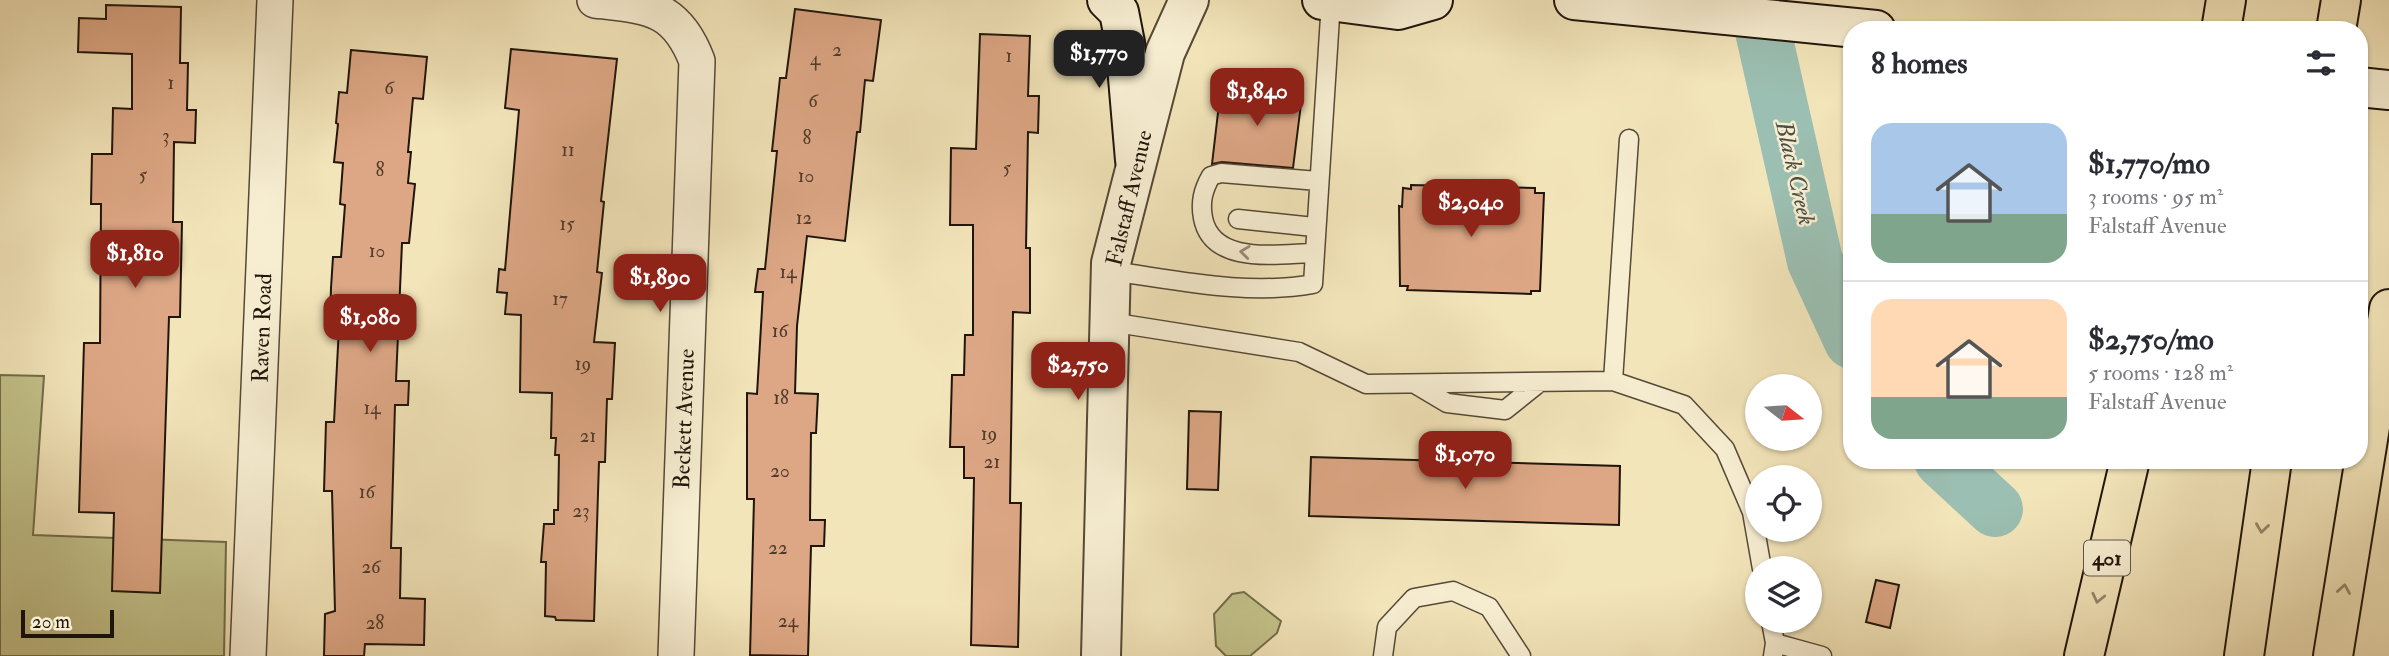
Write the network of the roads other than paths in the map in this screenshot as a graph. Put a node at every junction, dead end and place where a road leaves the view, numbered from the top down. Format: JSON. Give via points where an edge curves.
{"nodes":[{"id":1,"x":275,"y":0,"type":"edge"},
{"id":2,"x":595,"y":0,"type":"edge"},
{"id":3,"x":1107,"y":0,"type":"edge"},
{"id":4,"x":1189,"y":0,"type":"edge"},
{"id":5,"x":1433,"y":0,"type":"edge"},
{"id":6,"x":1574,"y":0,"type":"edge"},
{"id":7,"x":1327,"y":1,"type":"edge"},
{"id":8,"x":1843,"y":26,"type":"edge"},
{"id":9,"x":2368,"y":88,"type":"edge"},
{"id":10,"x":2389,"y":90,"type":"edge"},
{"id":11,"x":1629,"y":139,"type":"dead end"},
{"id":12,"x":1135,"y":160,"type":"junction"},
{"id":13,"x":1318,"y":181,"type":"junction"},
{"id":14,"x":1238,"y":219,"type":"dead end"},
{"id":15,"x":1314,"y":227,"type":"junction"},
{"id":16,"x":1313,"y":253,"type":"junction"},
{"id":17,"x":1111,"y":271,"type":"junction"},
{"id":18,"x":2389,"y":309,"type":"edge"},
{"id":19,"x":1110,"y":322,"type":"junction"},
{"id":20,"x":1613,"y":381,"type":"junction"},
{"id":21,"x":1540,"y":382,"type":"junction"},
{"id":22,"x":1415,"y":384,"type":"junction"},
{"id":23,"x":2368,"y":439,"type":"edge"},
{"id":24,"x":2128,"y":469,"type":"edge"},
{"id":25,"x":2271,"y":469,"type":"edge"},
{"id":26,"x":2363,"y":469,"type":"edge"},
{"id":27,"x":1760,"y":556,"type":"edge"},
{"id":28,"x":1774,"y":649,"type":"edge"},
{"id":29,"x":248,"y":656,"type":"edge"},
{"id":30,"x":676,"y":656,"type":"edge"},
{"id":31,"x":1101,"y":656,"type":"edge"},
{"id":32,"x":1383,"y":656,"type":"edge"},
{"id":33,"x":1521,"y":656,"type":"edge"},
{"id":34,"x":1822,"y":656,"type":"edge"},
{"id":35,"x":2084,"y":656,"type":"edge"},
{"id":36,"x":2244,"y":656,"type":"edge"},
{"id":37,"x":2333,"y":656,"type":"edge"}],
"edges":[{"from":1,"to":29,"type":"street","name":"Raven Road"},
{"from":2,"to":30,"type":"street","name":"Beckett Avenue","via":[[664,14],[688,38],[697,61]]},
{"from":3,"to":12,"type":"street","via":[[1119,12],[1125,43]]},
{"from":4,"to":12,"type":"street","name":"Falstaff Avenue","via":[[1165,53]]},
{"from":5,"to":7,"type":"street","via":[[1398,10]]},
{"from":6,"to":8,"type":"street"},
{"from":7,"to":13,"type":"lane"},
{"from":9,"to":10,"type":"street"},
{"from":11,"to":20,"type":"lane"},
{"from":12,"to":17,"type":"street","name":"Falstaff Avenue"},
{"from":13,"to":15,"type":"lane"},
{"from":16,"to":13,"type":"lane","one_way":true,"via":[[1258,254],[1218,245],[1207,236],[1200,206],[1211,176],[1221,173]]},
{"from":14,"to":15,"type":"lane"},
{"from":15,"to":16,"type":"lane"},
{"from":16,"to":17,"type":"lane","via":[[1313,284],[1290,288],[1222,286]]},
{"from":17,"to":19,"type":"street","name":"Falstaff Avenue"},
{"from":23,"to":18,"type":"highway","one_way":true},
{"from":19,"to":22,"type":"lane","via":[[1298,352],[1366,384]]},
{"from":19,"to":31,"type":"street","name":"Falstaff Avenue"},
{"from":20,"to":21,"type":"lane"},
{"from":20,"to":27,"type":"lane","via":[[1684,405],[1725,449],[1752,512]]},
{"from":21,"to":22,"type":"lane"},
{"from":21,"to":22,"type":"lane","via":[[1505,410],[1447,403]]},
{"from":24,"to":35,"type":"highway","number":"401","one_way":true},
{"from":25,"to":36,"type":"highway","one_way":true},
{"from":37,"to":26,"type":"highway","one_way":true},
{"from":28,"to":34,"type":"lane"},
{"from":32,"to":33,"type":"lane","via":[[1387,627],[1414,598],[1453,591],[1489,607]]}]}
